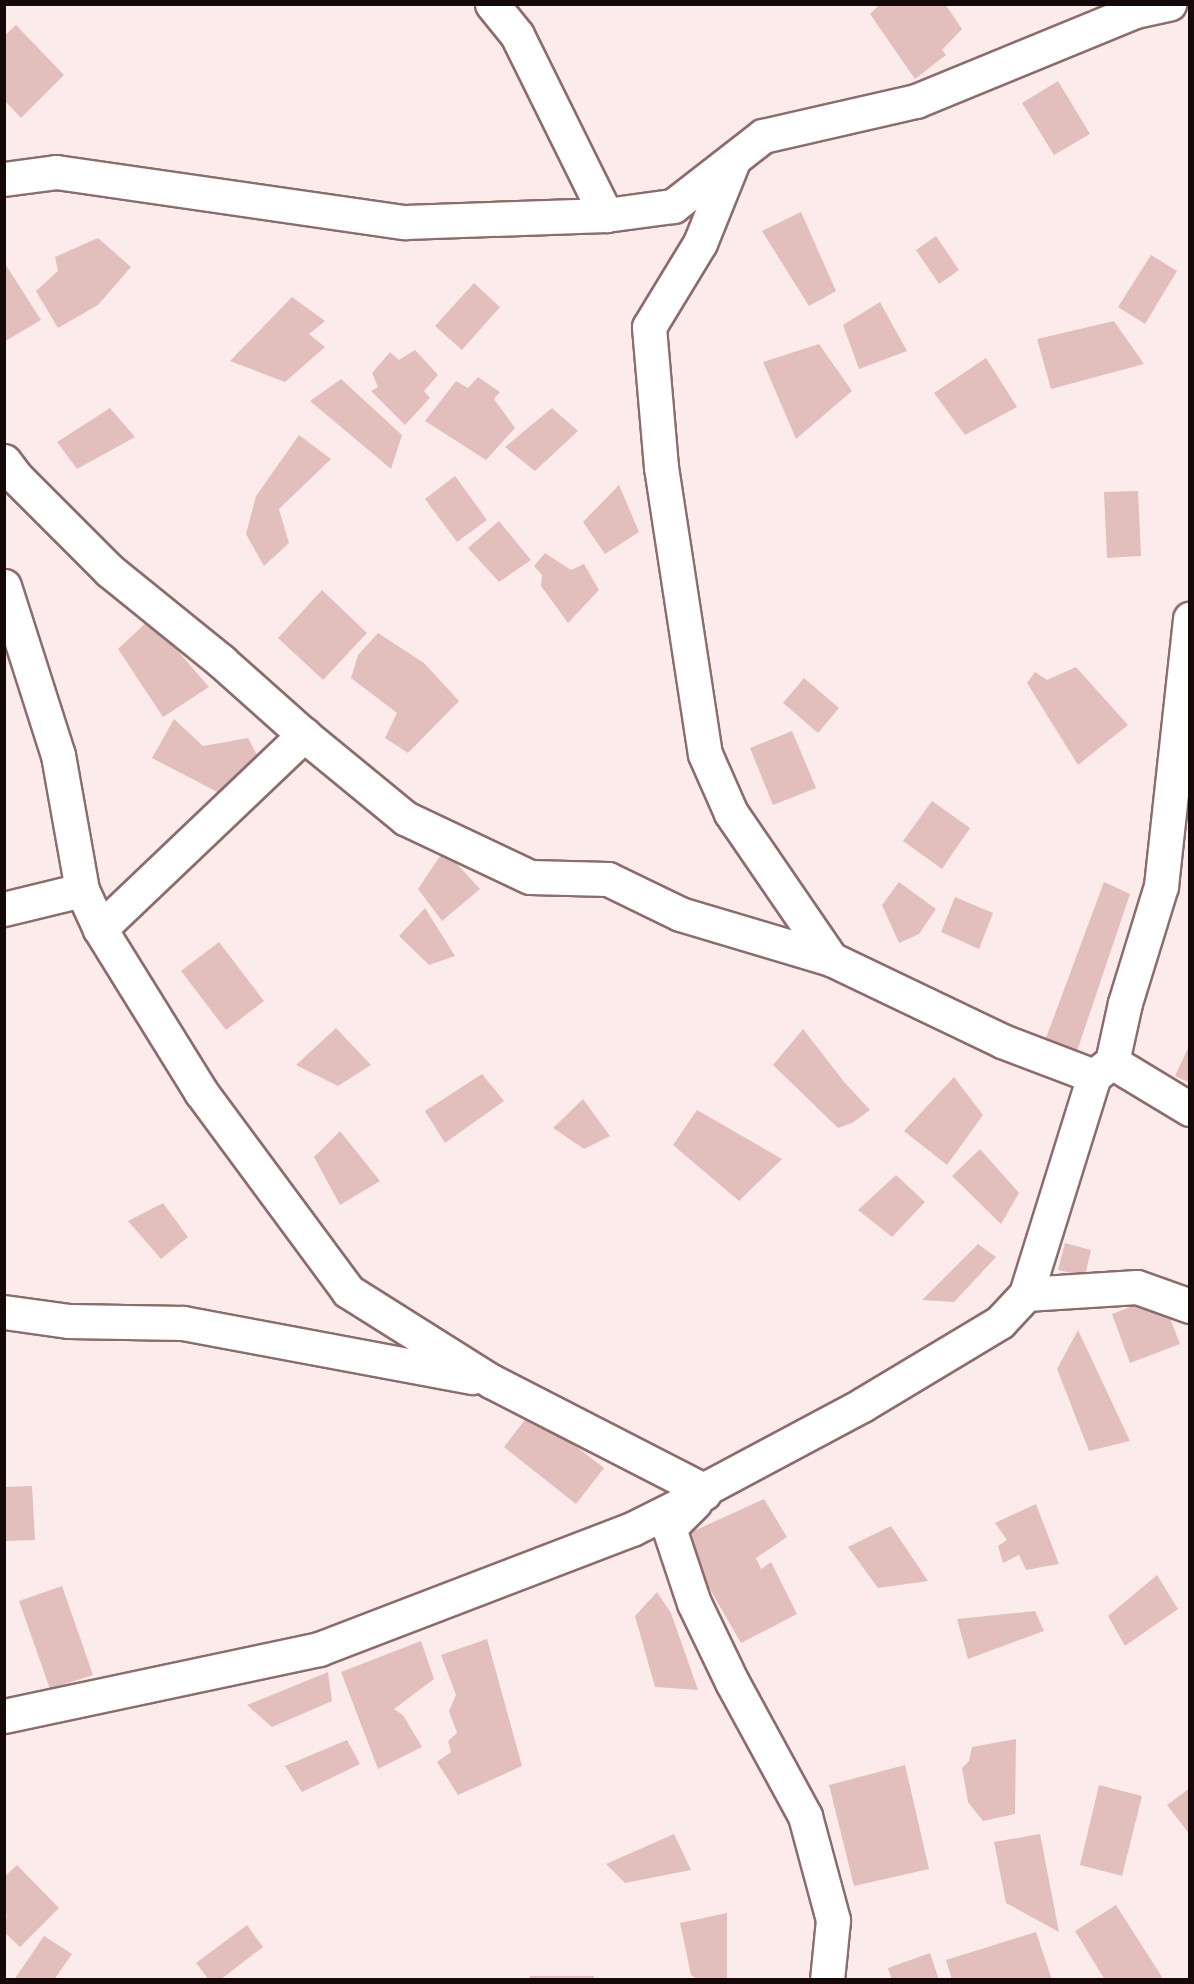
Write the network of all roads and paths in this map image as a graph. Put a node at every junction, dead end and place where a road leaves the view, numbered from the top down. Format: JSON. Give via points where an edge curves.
{"nodes":[{"id":1,"x":492,"y":4,"type":"edge"},
{"id":2,"x":1169,"y":4,"type":"edge"},
{"id":3,"x":734,"y":159,"type":"junction"},
{"id":4,"x":4,"y":179,"type":"edge"},
{"id":5,"x":606,"y":215,"type":"junction"},
{"id":6,"x":4,"y":462,"type":"edge"},
{"id":7,"x":4,"y":586,"type":"edge"},
{"id":8,"x":1190,"y":619,"type":"edge"},
{"id":9,"x":304,"y":735,"type":"junction"},
{"id":10,"x":82,"y":890,"type":"junction"},
{"id":11,"x":4,"y":909,"type":"edge"},
{"id":12,"x":100,"y":929,"type":"junction"},
{"id":13,"x":831,"y":959,"type":"junction"},
{"id":14,"x":1103,"y":1069,"type":"junction"},
{"id":15,"x":1190,"y":1109,"type":"edge"},
{"id":16,"x":1026,"y":1294,"type":"junction"},
{"id":17,"x":1190,"y":1306,"type":"edge"},
{"id":18,"x":4,"y":1312,"type":"edge"},
{"id":19,"x":491,"y":1381,"type":"junction"},
{"id":20,"x":704,"y":1491,"type":"junction"},
{"id":21,"x":4,"y":1716,"type":"edge"},
{"id":22,"x":827,"y":1980,"type":"edge"}],
"edges":[{"from":1,"to":5,"type":"street","via":[[517,36]]},
{"from":2,"to":3,"type":"street","via":[[1135,11],[916,101],[763,136]]},
{"from":3,"to":5,"type":"street","via":[[673,206]]},
{"from":3,"to":13,"type":"street","via":[[700,243],[649,327],[661,467],[705,754],[731,813]]},
{"from":4,"to":5,"type":"street","via":[[56,172],[405,222]]},
{"from":6,"to":9,"type":"street","via":[[110,570]]},
{"from":7,"to":10,"type":"street","via":[[58,755]]},
{"from":8,"to":14,"type":"street","via":[[1161,886]]},
{"from":9,"to":12,"type":"street"},
{"from":9,"to":13,"type":"street","via":[[405,818],[530,877],[608,879],[680,914]]},
{"from":10,"to":11,"type":"street"},
{"from":10,"to":12,"type":"street"},
{"from":12,"to":19,"type":"street","via":[[201,1092],[348,1292]]},
{"from":13,"to":14,"type":"street","via":[[1002,1041]]},
{"from":14,"to":15,"type":"street"},
{"from":14,"to":16,"type":"street"},
{"from":16,"to":17,"type":"street","via":[[1137,1287]]},
{"from":16,"to":20,"type":"street","via":[[1000,1322],[862,1405]]},
{"from":18,"to":19,"type":"street","via":[[69,1321],[183,1323]]},
{"from":19,"to":20,"type":"street"},
{"from":20,"to":21,"type":"street","via":[[633,1529],[318,1649]]},
{"from":20,"to":22,"type":"street","via":[[669,1528],[694,1603],[805,1816],[833,1920]]}]}
